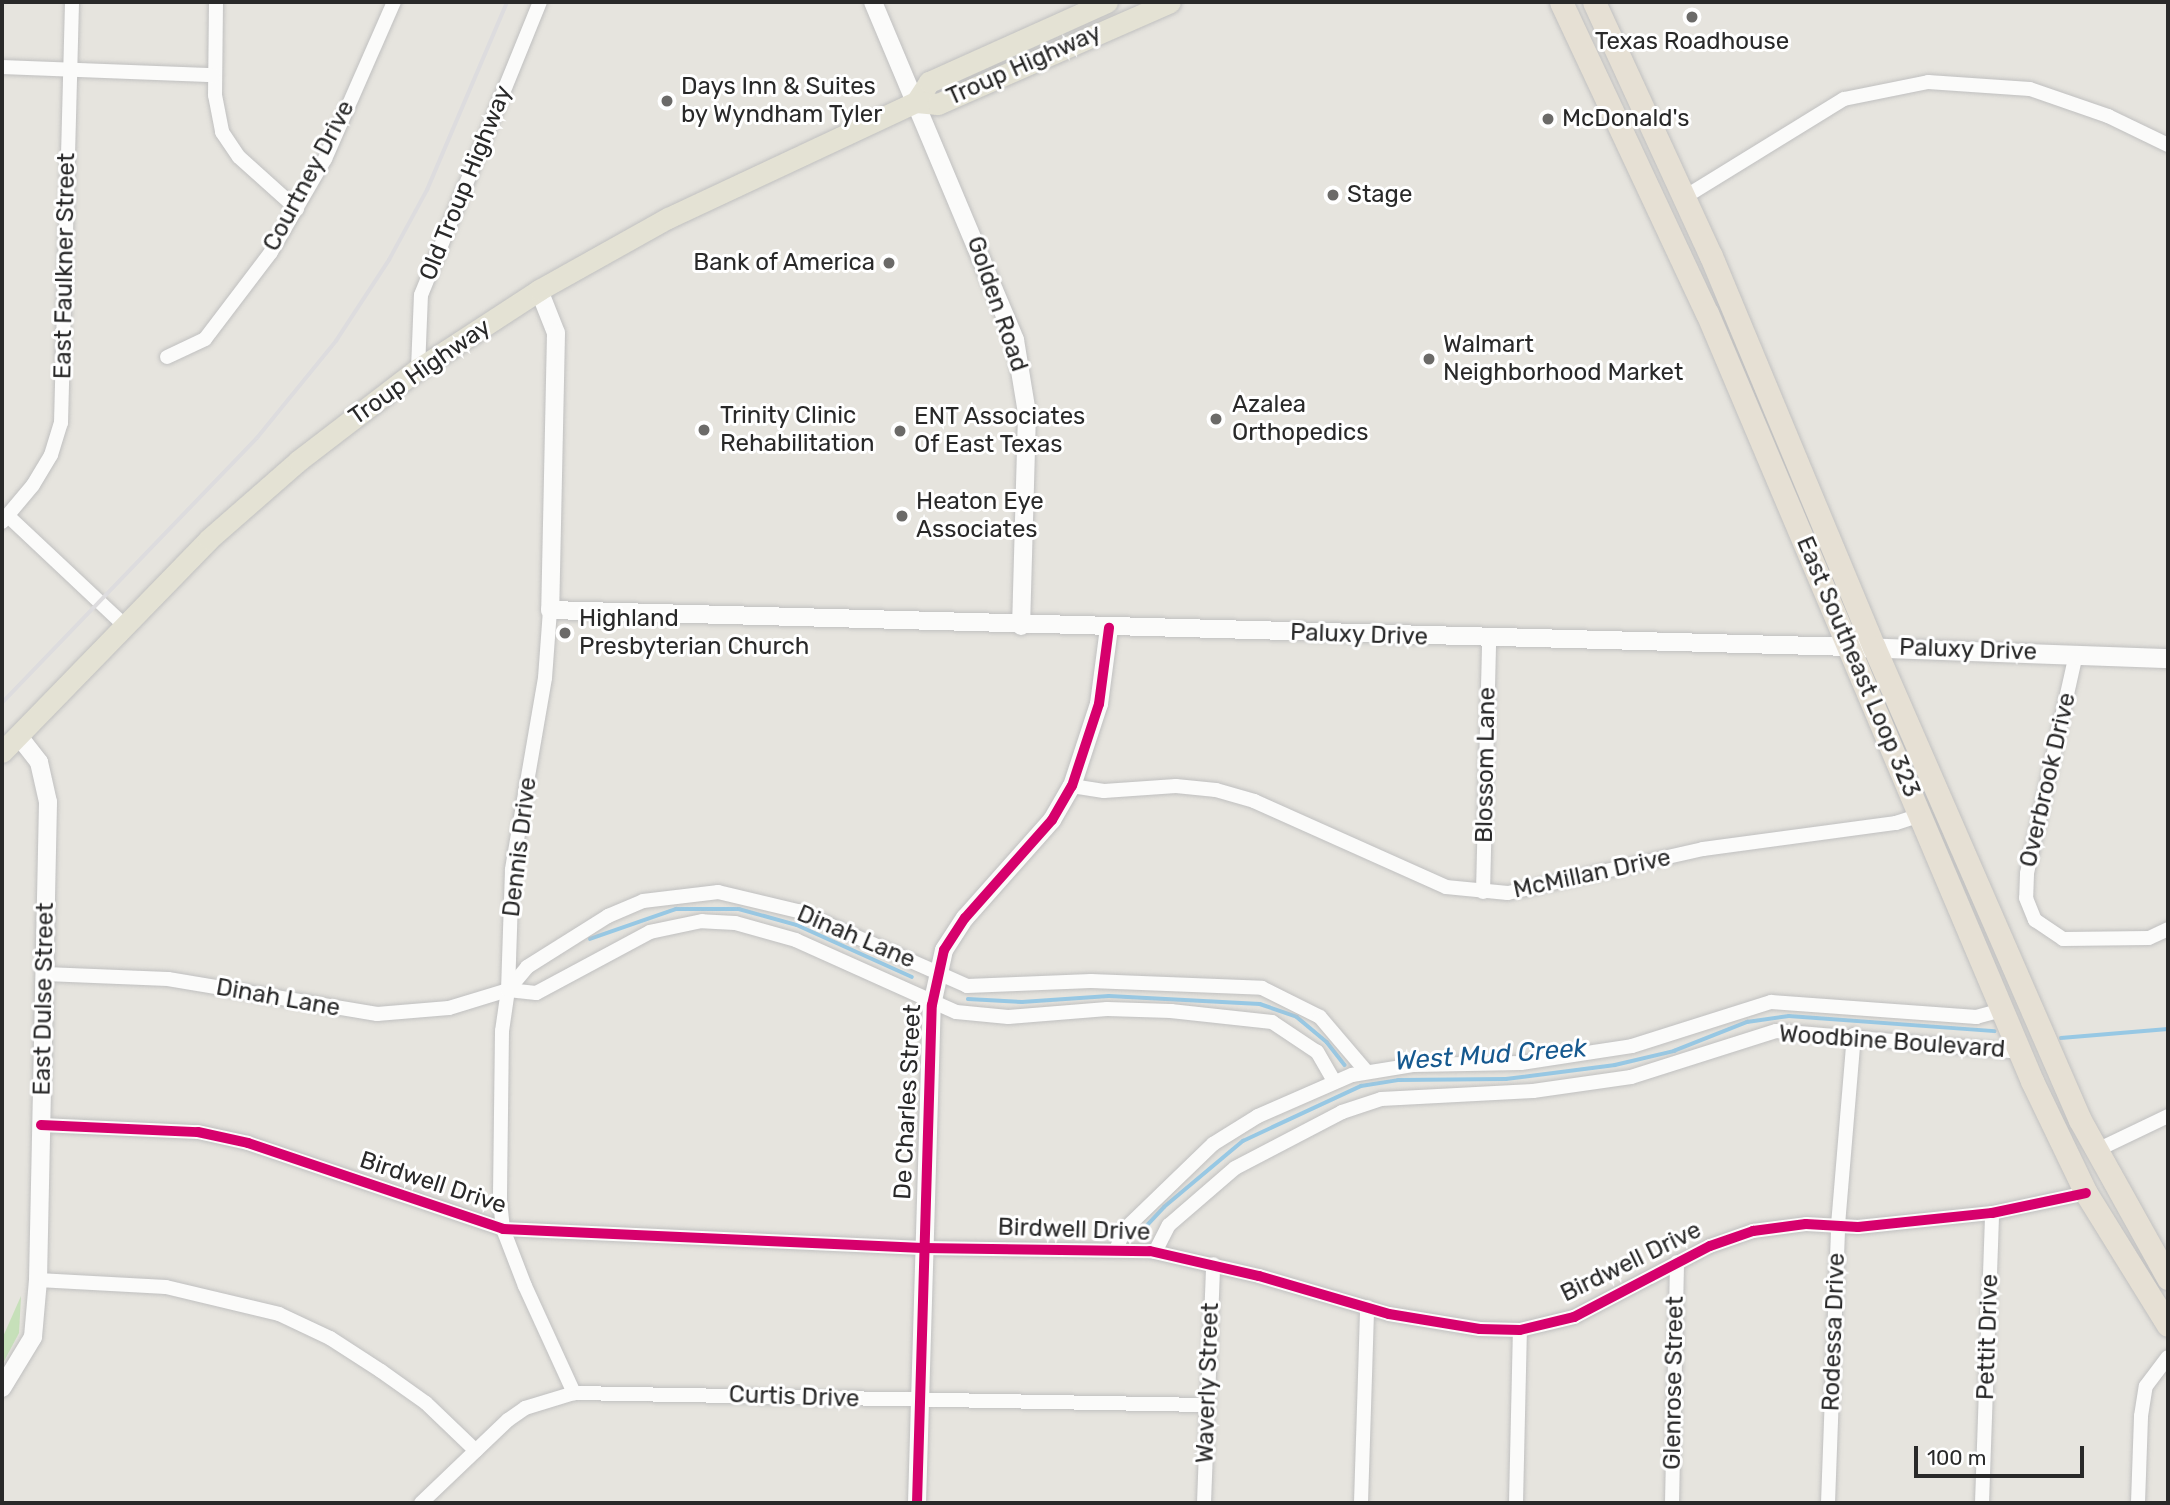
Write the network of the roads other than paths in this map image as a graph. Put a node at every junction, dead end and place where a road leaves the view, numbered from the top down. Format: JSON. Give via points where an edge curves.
{"nodes":[{"id":1,"x":72,"y":2,"type":"edge"},
{"id":2,"x":216,"y":2,"type":"edge"},
{"id":3,"x":394,"y":2,"type":"edge"},
{"id":4,"x":540,"y":2,"type":"edge"},
{"id":5,"x":873,"y":2,"type":"edge"},
{"id":6,"x":1107,"y":2,"type":"edge"},
{"id":7,"x":1170,"y":2,"type":"edge"},
{"id":8,"x":1561,"y":2,"type":"edge"},
{"id":9,"x":1594,"y":2,"type":"edge"},
{"id":10,"x":2,"y":67,"type":"edge"},
{"id":11,"x":70,"y":69,"type":"junction"},
{"id":12,"x":214,"y":75,"type":"junction"},
{"id":13,"x":916,"y":102,"type":"junction"},
{"id":14,"x":2168,"y":145,"type":"edge"},
{"id":15,"x":1684,"y":198,"type":"junction"},
{"id":16,"x":297,"y":209,"type":"junction"},
{"id":17,"x":539,"y":290,"type":"junction"},
{"id":18,"x":167,"y":357,"type":"dead end"},
{"id":19,"x":418,"y":369,"type":"junction"},
{"id":20,"x":5,"y":519,"type":"edge"},
{"id":21,"x":550,"y":610,"type":"junction"},
{"id":22,"x":124,"y":625,"type":"junction"},
{"id":23,"x":1021,"y":626,"type":"junction"},
{"id":24,"x":1109,"y":628,"type":"junction"},
{"id":25,"x":1489,"y":638,"type":"junction"},
{"id":26,"x":1850,"y":647,"type":"junction"},
{"id":27,"x":1874,"y":647,"type":"junction"},
{"id":28,"x":2076,"y":654,"type":"junction"},
{"id":29,"x":2168,"y":658,"type":"edge"},
{"id":30,"x":19,"y":735,"type":"junction"},
{"id":31,"x":2,"y":752,"type":"edge"},
{"id":32,"x":1072,"y":786,"type":"junction"},
{"id":33,"x":1920,"y":815,"type":"junction"},
{"id":34,"x":1483,"y":892,"type":"junction"},
{"id":35,"x":2168,"y":929,"type":"edge"},
{"id":36,"x":45,"y":974,"type":"junction"},
{"id":37,"x":939,"y":974,"type":"junction"},
{"id":38,"x":508,"y":990,"type":"junction"},
{"id":39,"x":932,"y":1004,"type":"junction"},
{"id":40,"x":2002,"y":1010,"type":"junction"},
{"id":41,"x":1854,"y":1035,"type":"junction"},
{"id":42,"x":2019,"y":1052,"type":"junction"},
{"id":43,"x":1366,"y":1071,"type":"junction"},
{"id":44,"x":1334,"y":1081,"type":"junction"},
{"id":45,"x":2168,"y":1116,"type":"edge"},
{"id":46,"x":41,"y":1125,"type":"junction"},
{"id":47,"x":2095,"y":1151,"type":"junction"},
{"id":48,"x":2086,"y":1193,"type":"junction"},
{"id":49,"x":1992,"y":1213,"type":"junction"},
{"id":50,"x":1838,"y":1225,"type":"junction"},
{"id":51,"x":503,"y":1229,"type":"junction"},
{"id":52,"x":923,"y":1248,"type":"junction"},
{"id":53,"x":1116,"y":1250,"type":"junction"},
{"id":54,"x":1156,"y":1252,"type":"junction"},
{"id":55,"x":1677,"y":1262,"type":"junction"},
{"id":56,"x":1213,"y":1264,"type":"junction"},
{"id":57,"x":2168,"y":1278,"type":"edge"},
{"id":58,"x":38,"y":1280,"type":"junction"},
{"id":59,"x":1367,"y":1307,"type":"junction"},
{"id":60,"x":2166,"y":1317,"type":"edge"},
{"id":61,"x":1520,"y":1330,"type":"junction"},
{"id":62,"x":2168,"y":1357,"type":"edge"},
{"id":63,"x":2,"y":1388,"type":"edge"},
{"id":64,"x":574,"y":1393,"type":"junction"},
{"id":65,"x":918,"y":1401,"type":"junction"},
{"id":66,"x":1206,"y":1405,"type":"junction"},
{"id":67,"x":476,"y":1451,"type":"junction"},
{"id":68,"x":421,"y":1503,"type":"edge"},
{"id":69,"x":917,"y":1503,"type":"edge"},
{"id":70,"x":1203,"y":1503,"type":"edge"},
{"id":71,"x":1361,"y":1503,"type":"edge"},
{"id":72,"x":1516,"y":1503,"type":"edge"},
{"id":73,"x":1672,"y":1503,"type":"edge"},
{"id":74,"x":1828,"y":1503,"type":"edge"},
{"id":75,"x":1982,"y":1503,"type":"edge"},
{"id":76,"x":2138,"y":1503,"type":"edge"}],
"edges":[{"from":1,"to":11,"type":"street","name":"East Faulkner Street"},
{"from":2,"to":12,"type":"street"},
{"from":3,"to":16,"type":"street","name":"Courtney Drive"},
{"from":4,"to":19,"type":"street","name":"Old Troup Highway","via":[[421,295]]},
{"from":5,"to":13,"type":"street","name":"Golden Road"},
{"from":6,"to":13,"type":"main road","name":"Troup Highway","via":[[929,82]]},
{"from":7,"to":13,"type":"main road","name":"Troup Highway","via":[[938,104]]},
{"from":8,"to":26,"type":"highway","name":"East Southeast Loop 323","via":[[1707,313]]},
{"from":9,"to":15,"type":"highway","name":"East Southeast Loop 323"},
{"from":10,"to":11,"type":"street"},
{"from":11,"to":12,"type":"street"},
{"from":11,"to":20,"type":"street","name":"East Faulkner Street","via":[[61,423],[51,455]]},
{"from":12,"to":16,"type":"street","via":[[222,132],[239,158]]},
{"from":13,"to":17,"type":"main road","name":"Troup Highway","via":[[678,212]]},
{"from":13,"to":23,"type":"street","name":"Golden Road","via":[[1000,296],[1024,381]]},
{"from":14,"to":15,"type":"street","via":[[2109,116],[2030,89],[1928,82],[1844,99]]},
{"from":15,"to":27,"type":"highway","name":"East Southeast Loop 323"},
{"from":16,"to":18,"type":"street","name":"Courtney Drive","via":[[205,339]]},
{"from":17,"to":19,"type":"main road","name":"Troup Highway"},
{"from":17,"to":21,"type":"street","name":"Dennis Drive","via":[[556,333]]},
{"from":19,"to":22,"type":"main road","name":"Troup Highway","via":[[298,461],[209,539]]},
{"from":20,"to":22,"type":"street","name":"East Faulkner Street"},
{"from":21,"to":23,"type":"street","name":"Paluxy Drive"},
{"from":21,"to":38,"type":"street","name":"Dennis Drive","via":[[545,678],[512,870]]},
{"from":22,"to":30,"type":"main road","name":"Troup Highway"},
{"from":23,"to":24,"type":"street","name":"Paluxy Drive"},
{"from":24,"to":25,"type":"street","name":"Paluxy Drive"},
{"from":24,"to":32,"type":"street","name":"De Charles Street","via":[[1099,704]]},
{"from":25,"to":26,"type":"street","name":"Paluxy Drive"},
{"from":25,"to":34,"type":"street","name":"Blossom Lane"},
{"from":26,"to":27,"type":"main road","name":"Paluxy Drive"},
{"from":26,"to":33,"type":"highway","name":"East Southeast Loop 323"},
{"from":27,"to":28,"type":"main road","name":"Paluxy Drive"},
{"from":27,"to":47,"type":"highway","name":"East Southeast Loop 323"},
{"from":28,"to":29,"type":"main road","name":"Paluxy Drive"},
{"from":28,"to":35,"type":"street","name":"Overbrook Drive","via":[[2026,874],[2029,906],[2035,920],[2063,939],[2150,938]]},
{"from":30,"to":31,"type":"main road","name":"Troup Highway"},
{"from":30,"to":36,"type":"street","name":"East Dulse Street","via":[[33,750],[47,787]]},
{"from":32,"to":34,"type":"street","name":"McMillan Drive","via":[[1104,791],[1177,786],[1216,790],[1254,801],[1420,878]]},
{"from":32,"to":37,"type":"street","name":"De Charles Street","via":[[1052,820],[965,918],[944,950]]},
{"from":33,"to":34,"type":"street","name":"McMillan Drive","via":[[1896,823],[1703,849],[1533,891]]},
{"from":33,"to":40,"type":"highway","name":"East Southeast Loop 323"},
{"from":36,"to":38,"type":"street","name":"Dinah Lane","via":[[168,979],[377,1014],[449,1008]]},
{"from":36,"to":46,"type":"street","name":"East Dulse Street"},
{"from":37,"to":38,"type":"street","name":"Dinah Lane","via":[[798,911],[718,892],[643,901],[608,916],[527,967]]},
{"from":37,"to":39,"type":"street","name":"De Charles Street"},
{"from":37,"to":43,"type":"street","name":"Dinah Lane","via":[[967,986],[996,988],[1091,981],[1262,988],[1320,1017]]},
{"from":38,"to":39,"type":"street","name":"Dinah Lane","via":[[536,993],[650,932],[702,921],[735,923],[796,940]]},
{"from":38,"to":51,"type":"street","name":"Dennis Drive","via":[[498,1152]]},
{"from":39,"to":44,"type":"street","name":"Dinah Lane","via":[[956,1012],[1008,1017],[1108,1009],[1243,1015],[1296,1034],[1317,1052]]},
{"from":39,"to":52,"type":"street","name":"De Charles Street"},
{"from":40,"to":42,"type":"highway","name":"East Southeast Loop 323"},
{"from":40,"to":43,"type":"street","name":"Woodbine Boulevard","via":[[1976,1017],[1771,1002],[1632,1046],[1521,1063],[1414,1065]]},
{"from":41,"to":42,"type":"street","name":"Woodbine Boulevard"},
{"from":41,"to":50,"type":"street","name":"Rodessa Drive"},
{"from":41,"to":54,"type":"street","name":"Woodbine Boulevard","via":[[1776,1031],[1631,1077],[1545,1090],[1412,1095],[1366,1103],[1236,1168],[1169,1225]]},
{"from":42,"to":48,"type":"highway","name":"East Southeast Loop 323"},
{"from":43,"to":44,"type":"street","name":"Woodbine Boulevard"},
{"from":44,"to":53,"type":"street","name":"Woodbine Boulevard","via":[[1258,1116],[1213,1144],[1124,1230]]},
{"from":45,"to":47,"type":"street"},
{"from":46,"to":51,"type":"street","name":"Birdwell Drive","via":[[198,1132],[248,1143]]},
{"from":46,"to":58,"type":"street","name":"East Dulse Street"},
{"from":47,"to":57,"type":"highway","name":"East Southeast Loop 323"},
{"from":48,"to":49,"type":"street","name":"Birdwell Drive"},
{"from":48,"to":60,"type":"highway","name":"East Southeast Loop 323"},
{"from":49,"to":50,"type":"street","name":"Birdwell Drive","via":[[1858,1227]]},
{"from":49,"to":75,"type":"street","name":"Pettit Drive"},
{"from":50,"to":55,"type":"street","name":"Birdwell Drive","via":[[1753,1231]]},
{"from":50,"to":74,"type":"street","name":"Rodessa Drive"},
{"from":51,"to":52,"type":"street","name":"Birdwell Drive"},
{"from":51,"to":64,"type":"street","name":"Dennis Drive"},
{"from":52,"to":53,"type":"street","name":"Birdwell Drive"},
{"from":52,"to":65,"type":"street","name":"De Charles Street"},
{"from":53,"to":54,"type":"street","name":"Birdwell Drive"},
{"from":54,"to":56,"type":"street","name":"Birdwell Drive"},
{"from":55,"to":61,"type":"street","name":"Birdwell Drive","via":[[1574,1317]]},
{"from":55,"to":73,"type":"street","name":"Glenrose Street"},
{"from":56,"to":59,"type":"street","name":"Birdwell Drive"},
{"from":56,"to":66,"type":"street","name":"Waverly Street"},
{"from":58,"to":63,"type":"street","name":"East Dulse Street","via":[[33,1337]]},
{"from":58,"to":67,"type":"street","via":[[166,1287],[279,1314],[330,1338],[381,1371],[426,1403]]},
{"from":59,"to":61,"type":"street","name":"Birdwell Drive","via":[[1418,1321]]},
{"from":59,"to":71,"type":"street"},
{"from":61,"to":72,"type":"street"},
{"from":62,"to":76,"type":"street","via":[[2147,1386]]},
{"from":64,"to":65,"type":"street","name":"Curtis Drive"},
{"from":64,"to":67,"type":"street","name":"Curtis Drive","via":[[525,1408]]},
{"from":65,"to":66,"type":"street","name":"Curtis Drive"},
{"from":65,"to":69,"type":"street","name":"De Charles Street"},
{"from":66,"to":70,"type":"street","name":"Waverly Street"},
{"from":67,"to":68,"type":"street","name":"Curtis Drive"}]}
